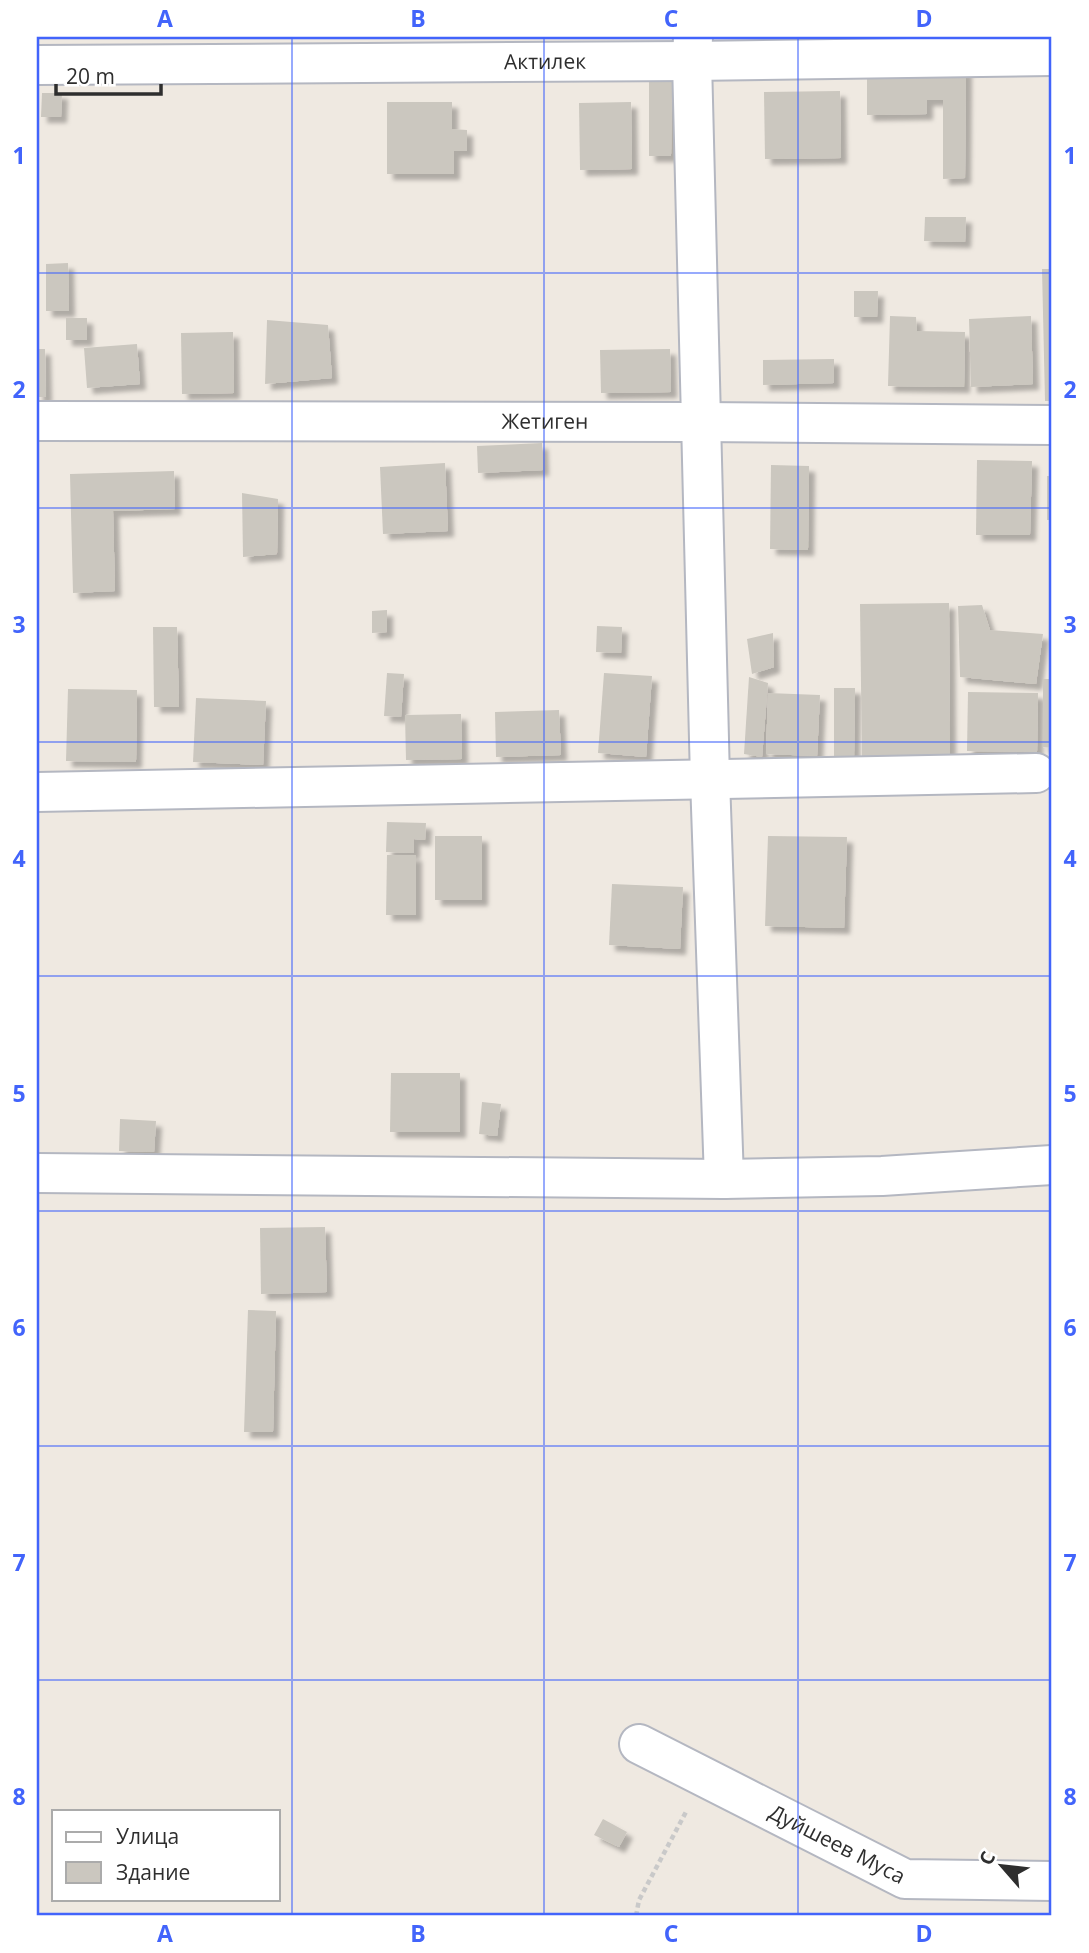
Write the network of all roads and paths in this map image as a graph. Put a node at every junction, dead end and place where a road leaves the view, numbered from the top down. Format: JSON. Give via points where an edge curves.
{"nodes":[{"id":1,"x":692,"y":49,"type":"edge"},
{"id":2,"x":1052,"y":56,"type":"edge"},
{"id":3,"x":37,"y":65,"type":"edge"},
{"id":4,"x":37,"y":421,"type":"edge"},
{"id":5,"x":700,"y":422,"type":"junction"},
{"id":6,"x":1052,"y":425,"type":"edge"},
{"id":7,"x":1036,"y":773,"type":"dead end"},
{"id":8,"x":710,"y":779,"type":"junction"},
{"id":9,"x":37,"y":792,"type":"edge"},
{"id":10,"x":1052,"y":1165,"type":"edge"},
{"id":11,"x":37,"y":1173,"type":"edge"},
{"id":12,"x":724,"y":1179,"type":"junction"},
{"id":13,"x":639,"y":1744,"type":"dead end"},
{"id":14,"x":705,"y":1777,"type":"junction"},
{"id":15,"x":1052,"y":1881,"type":"edge"},
{"id":16,"x":636,"y":1916,"type":"edge"}],
"edges":[{"from":1,"to":2,"type":"street","name":"Актилек"},
{"from":1,"to":3,"type":"street","name":"Актилек"},
{"from":1,"to":5,"type":"street"},
{"from":4,"to":5,"type":"street","name":"Жетиген"},
{"from":5,"to":6,"type":"street","name":"Жетиген"},
{"from":5,"to":8,"type":"street"},
{"from":7,"to":8,"type":"street"},
{"from":8,"to":9,"type":"street"},
{"from":8,"to":12,"type":"street"},
{"from":10,"to":12,"type":"street","via":[[882,1176]]},
{"from":11,"to":12,"type":"street"},
{"from":13,"to":14,"type":"street","name":"Дуйшеев Муса"},
{"from":14,"to":15,"type":"street","name":"Дуйшеев Муса","via":[[905,1879]]},
{"from":14,"to":16,"type":"path","via":[[639,1900]]}]}
